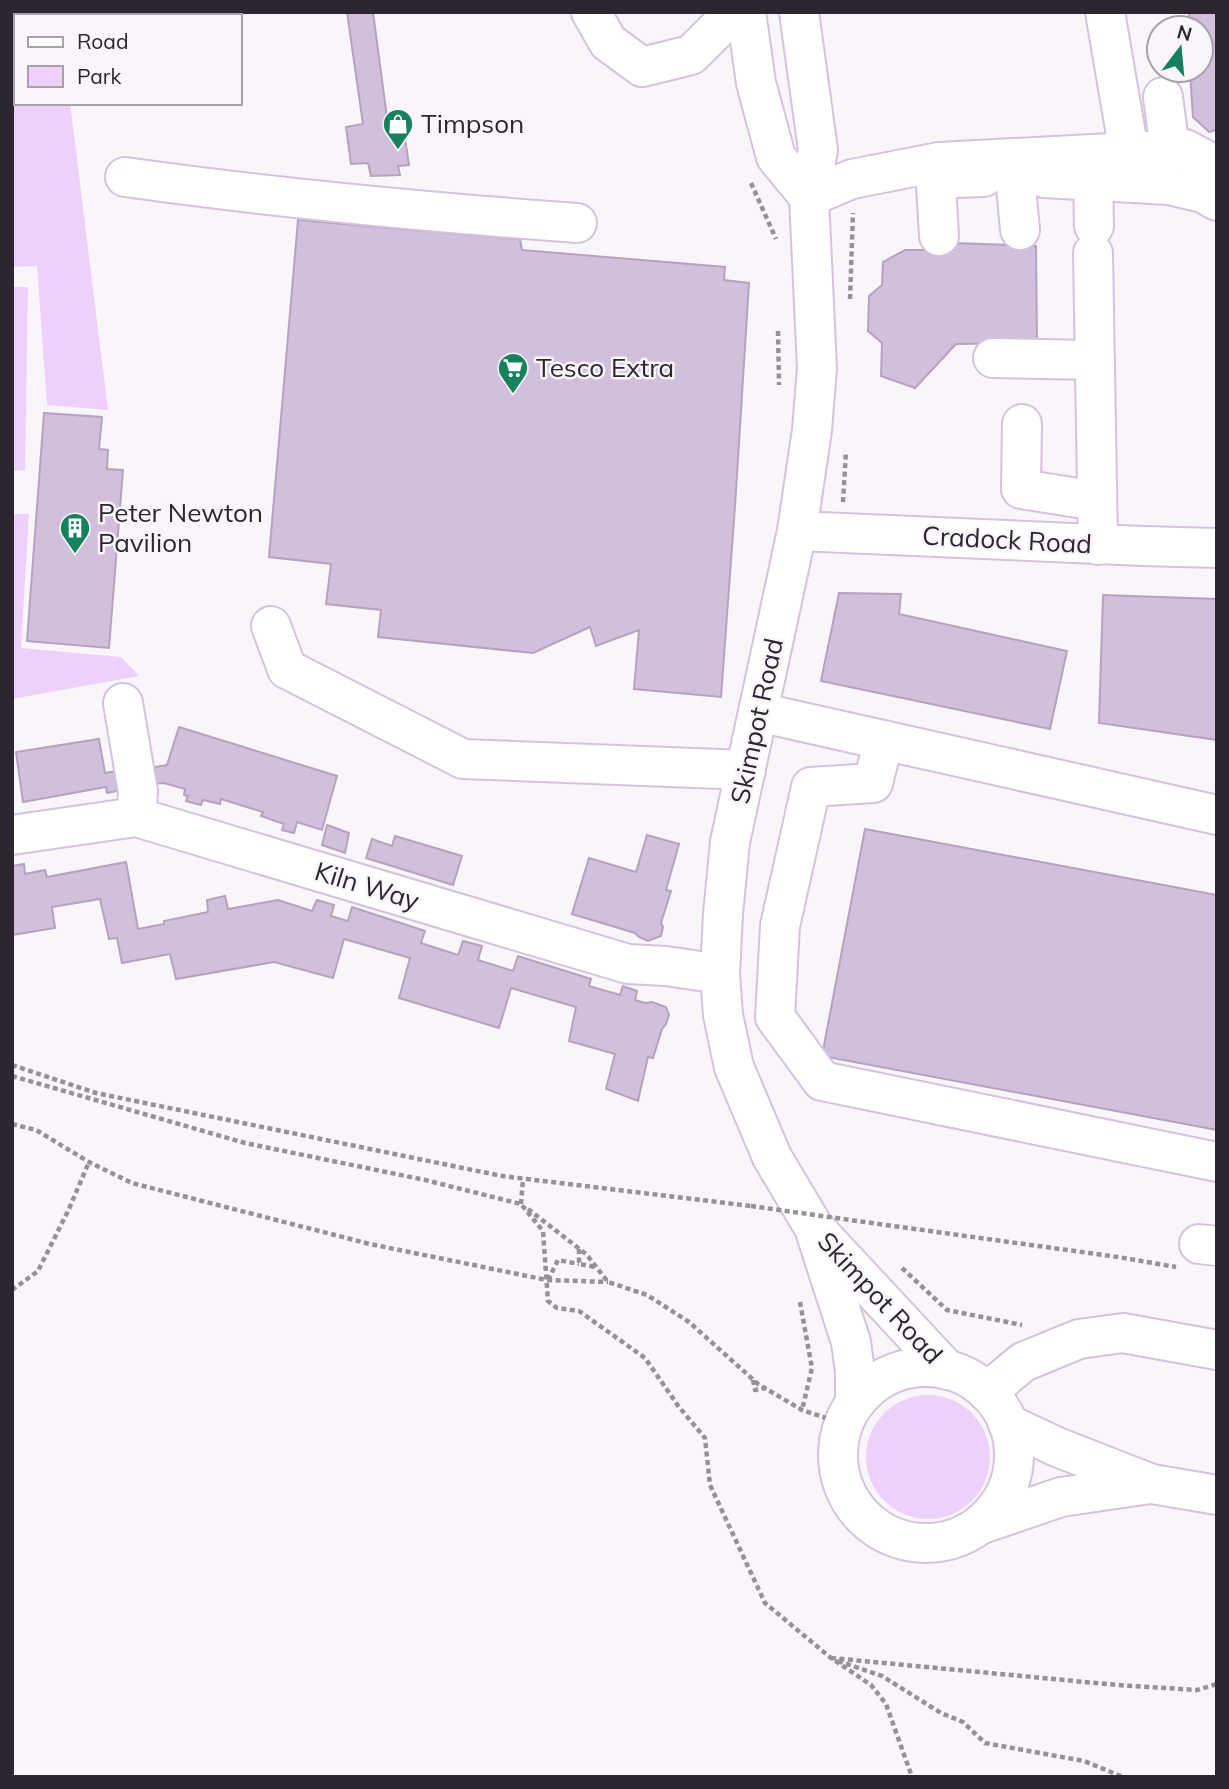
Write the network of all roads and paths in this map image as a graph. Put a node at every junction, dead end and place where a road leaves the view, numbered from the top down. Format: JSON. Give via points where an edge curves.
{"nodes":[{"id":1,"x":591,"y":12,"type":"edge"},
{"id":2,"x":727,"y":12,"type":"edge"},
{"id":3,"x":746,"y":12,"type":"edge"},
{"id":4,"x":799,"y":12,"type":"edge"},
{"id":5,"x":1105,"y":12,"type":"edge"},
{"id":6,"x":1163,"y":97,"type":"dead end"},
{"id":7,"x":1170,"y":150,"type":"junction"},
{"id":8,"x":1129,"y":152,"type":"junction"},
{"id":9,"x":1217,"y":166,"type":"edge"},
{"id":10,"x":748,"y":176,"type":"dead end"},
{"id":11,"x":1015,"y":176,"type":"junction"},
{"id":12,"x":125,"y":177,"type":"dead end"},
{"id":13,"x":1093,"y":180,"type":"junction"},
{"id":14,"x":809,"y":197,"type":"junction"},
{"id":15,"x":1217,"y":201,"type":"edge"},
{"id":16,"x":576,"y":223,"type":"dead end"},
{"id":17,"x":1020,"y":230,"type":"dead end"},
{"id":18,"x":939,"y":236,"type":"dead end"},
{"id":19,"x":778,"y":243,"type":"dead end"},
{"id":20,"x":778,"y":326,"type":"dead end"},
{"id":21,"x":993,"y":358,"type":"dead end"},
{"id":22,"x":1096,"y":360,"type":"junction"},
{"id":23,"x":779,"y":395,"type":"dead end"},
{"id":24,"x":1022,"y":424,"type":"dead end"},
{"id":25,"x":1097,"y":501,"type":"junction"},
{"id":26,"x":797,"y":531,"type":"junction"},
{"id":27,"x":1098,"y":545,"type":"junction"},
{"id":28,"x":1217,"y":548,"type":"edge"},
{"id":29,"x":271,"y":626,"type":"dead end"},
{"id":30,"x":124,"y":703,"type":"dead end"},
{"id":31,"x":758,"y":712,"type":"junction"},
{"id":32,"x":884,"y":740,"type":"junction"},
{"id":33,"x":746,"y":770,"type":"junction"},
{"id":34,"x":1217,"y":815,"type":"edge"},
{"id":35,"x":136,"y":817,"type":"junction"},
{"id":36,"x":12,"y":835,"type":"edge"},
{"id":37,"x":720,"y":974,"type":"junction"},
{"id":38,"x":12,"y":1065,"type":"edge"},
{"id":39,"x":12,"y":1076,"type":"edge"},
{"id":40,"x":12,"y":1124,"type":"edge"},
{"id":41,"x":1217,"y":1162,"type":"edge"},
{"id":42,"x":89,"y":1163,"type":"junction"},
{"id":43,"x":523,"y":1179,"type":"junction"},
{"id":44,"x":521,"y":1204,"type":"junction"},
{"id":45,"x":829,"y":1219,"type":"junction"},
{"id":46,"x":863,"y":1230,"type":"dead end"},
{"id":47,"x":579,"y":1249,"type":"junction"},
{"id":48,"x":1198,"y":1253,"type":"edge"},
{"id":49,"x":579,"y":1264,"type":"junction"},
{"id":50,"x":900,"y":1266,"type":"dead end"},
{"id":51,"x":596,"y":1267,"type":"junction"},
{"id":52,"x":547,"y":1280,"type":"junction"},
{"id":53,"x":608,"y":1282,"type":"junction"},
{"id":54,"x":12,"y":1290,"type":"edge"},
{"id":55,"x":1031,"y":1327,"type":"dead end"},
{"id":56,"x":1217,"y":1350,"type":"edge"},
{"id":57,"x":947,"y":1370,"type":"junction"},
{"id":58,"x":987,"y":1392,"type":"junction"},
{"id":59,"x":855,"y":1403,"type":"junction"},
{"id":60,"x":802,"y":1410,"type":"dead end"},
{"id":61,"x":1008,"y":1424,"type":"junction"},
{"id":62,"x":1152,"y":1484,"type":"junction"},
{"id":63,"x":1217,"y":1495,"type":"edge"},
{"id":64,"x":982,"y":1524,"type":"junction"},
{"id":65,"x":831,"y":1658,"type":"junction"},
{"id":66,"x":1217,"y":1685,"type":"edge"},
{"id":67,"x":912,"y":1777,"type":"edge"},
{"id":68,"x":1123,"y":1777,"type":"edge"}],
"edges":[{"from":1,"to":2,"type":"main road","via":[[608,42],[642,67],[691,55],[722,24]]},
{"from":3,"to":14,"type":"main road","via":[[756,83],[776,157]]},
{"from":4,"to":14,"type":"main road","name":"Skimpot Road","via":[[818,150]]},
{"from":5,"to":8,"type":"main road"},
{"from":6,"to":7,"type":"main road"},
{"from":7,"to":8,"type":"main road"},
{"from":7,"to":9,"type":"main road","via":[[1185,149]]},
{"from":8,"to":14,"type":"main road","via":[[939,162],[852,179]]},
{"from":10,"to":19,"type":"path"},
{"from":11,"to":13,"type":"main road"},
{"from":11,"to":17,"type":"main road"},
{"from":11,"to":18,"type":"main road","via":[[954,178],[936,186]]},
{"from":12,"to":16,"type":"main road","via":[[438,213]]},
{"from":13,"to":15,"type":"main road","via":[[1170,185]]},
{"from":13,"to":22,"type":"main road"},
{"from":14,"to":26,"type":"main road","name":"Skimpot Road","via":[[817,368]]},
{"from":20,"to":23,"type":"path"},
{"from":21,"to":22,"type":"main road"},
{"from":22,"to":25,"type":"main road"},
{"from":24,"to":25,"type":"main road","via":[[1021,489]]},
{"from":25,"to":27,"type":"main road"},
{"from":26,"to":27,"type":"main road","name":"Cradock Road"},
{"from":26,"to":31,"type":"main road","name":"Skimpot Road"},
{"from":27,"to":28,"type":"main road","name":"Cradock Road"},
{"from":29,"to":33,"type":"main road","via":[[287,669],[463,759]]},
{"from":30,"to":35,"type":"main road","via":[[138,792]]},
{"from":31,"to":32,"type":"main road"},
{"from":31,"to":33,"type":"main road","name":"Skimpot Road"},
{"from":32,"to":34,"type":"main road"},
{"from":32,"to":41,"type":"main road","via":[[873,783],[811,787],[780,926],[775,1017],[822,1081]]},
{"from":33,"to":37,"type":"main road","name":"Skimpot Road","via":[[730,842]]},
{"from":35,"to":36,"type":"main road","name":"Kiln Way"},
{"from":35,"to":37,"type":"main road","name":"Kiln Way","via":[[628,964]]},
{"from":37,"to":45,"type":"main road","name":"Skimpot Road","via":[[734,1067],[772,1157]]},
{"from":38,"to":43,"type":"path","via":[[96,1093]]},
{"from":39,"to":44,"type":"path","via":[[245,1143]]},
{"from":40,"to":42,"type":"path","via":[[36,1130]]},
{"from":42,"to":52,"type":"path","via":[[158,1190],[370,1244]]},
{"from":42,"to":54,"type":"path","via":[[38,1271]]},
{"from":43,"to":44,"type":"path"},
{"from":43,"to":48,"type":"path","bridge":true,"via":[[1118,1257]]},
{"from":44,"to":47,"type":"path"},
{"from":44,"to":52,"type":"path","via":[[543,1231]]},
{"from":45,"to":46,"type":"path"},
{"from":45,"to":57,"type":"main road","name":"Skimpot Road"},
{"from":45,"to":59,"type":"main road","name":"Skimpot Road","via":[[851,1342]]},
{"from":47,"to":49,"type":"path"},
{"from":47,"to":51,"type":"path"},
{"from":49,"to":51,"type":"path"},
{"from":49,"to":52,"type":"path","via":[[558,1260]]},
{"from":50,"to":55,"type":"path","via":[[947,1310]]},
{"from":51,"to":53,"type":"path"},
{"from":52,"to":53,"type":"path"},
{"from":52,"to":65,"type":"path","via":[[548,1301],[557,1308],[579,1311],[645,1358],[705,1438],[710,1485],[765,1603]]},
{"from":53,"to":60,"type":"path","via":[[647,1295],[689,1322],[753,1379]]},
{"from":56,"to":58,"type":"main road","via":[[1123,1333],[1079,1339],[1023,1362]]},
{"from":57,"to":58,"type":"main road"},
{"from":57,"to":59,"type":"main road","via":[[930,1367],[896,1373],[880,1380]]},
{"from":58,"to":61,"type":"main road"},
{"from":59,"to":64,"type":"main road","via":[[838,1449],[840,1475],[849,1498],[865,1519],[886,1534],[910,1542],[936,1543],[960,1537]]},
{"from":61,"to":62,"type":"main road"},
{"from":61,"to":64,"type":"main road","via":[[1014,1451],[1011,1478],[1000,1503]]},
{"from":62,"to":63,"type":"main road"},
{"from":62,"to":64,"type":"main road","via":[[1061,1497]]},
{"from":65,"to":66,"type":"path","via":[[1117,1685],[1197,1690]]},
{"from":65,"to":67,"type":"path","via":[[871,1685],[887,1704]]},
{"from":65,"to":68,"type":"path","via":[[882,1676],[963,1722],[985,1743],[1084,1762]]}]}
